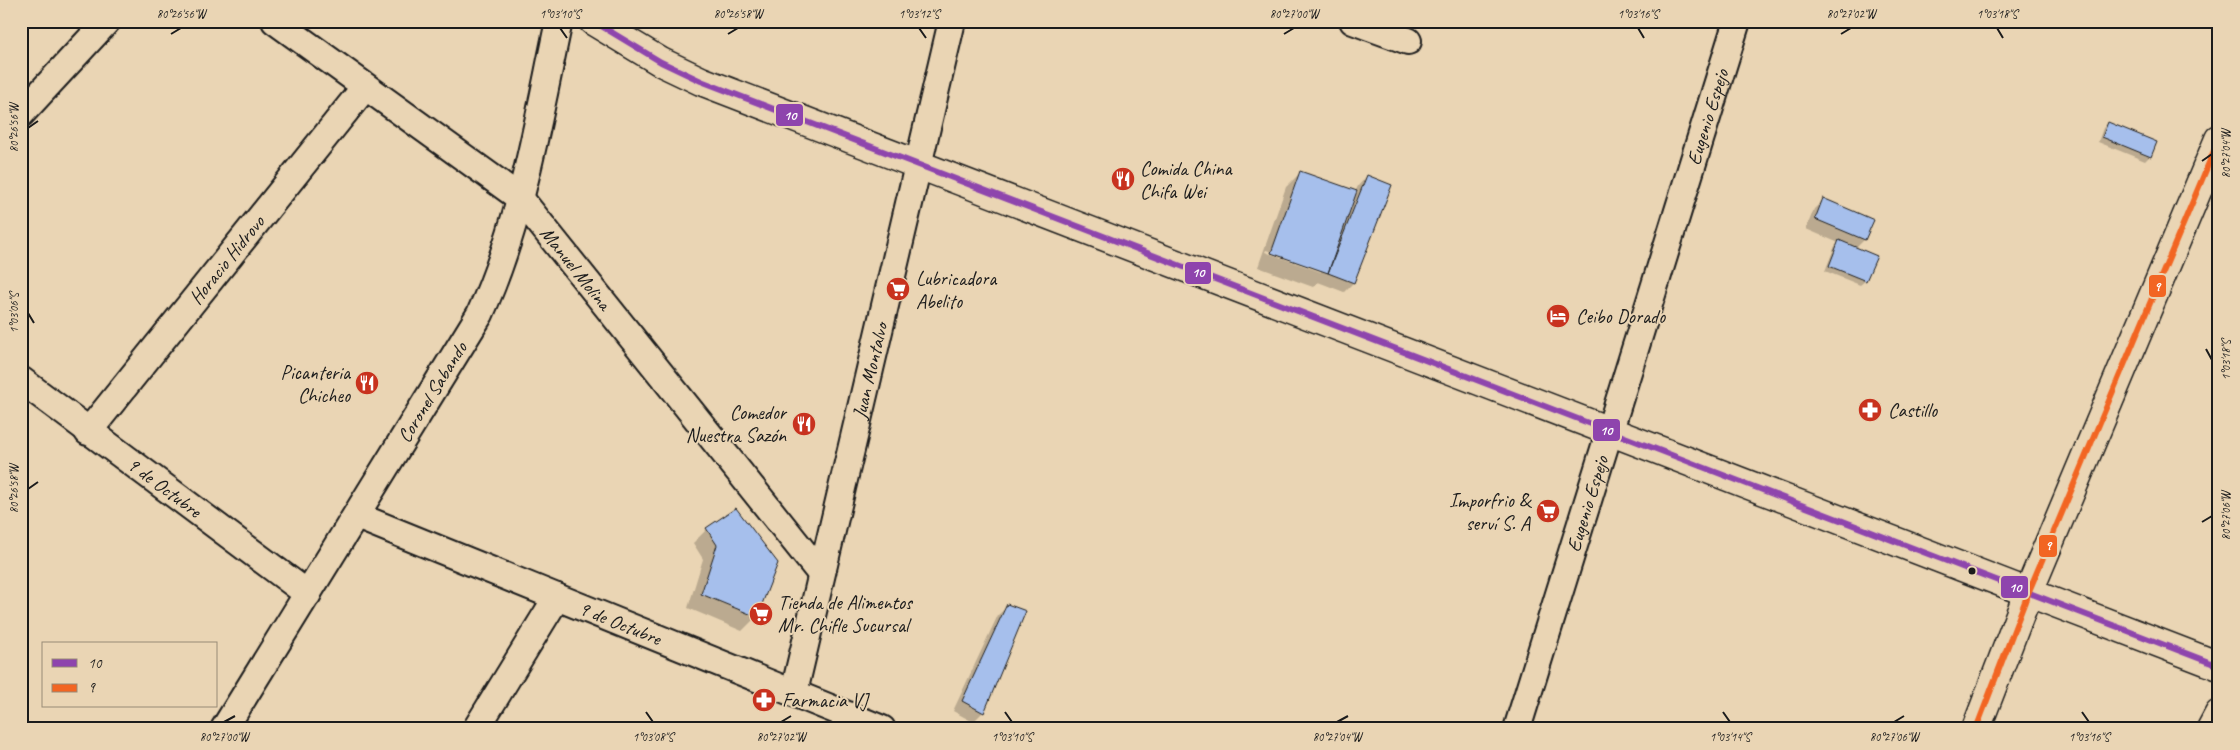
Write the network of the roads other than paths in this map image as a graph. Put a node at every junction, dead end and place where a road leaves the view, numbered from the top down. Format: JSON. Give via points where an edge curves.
{"nodes":[{"id":1,"x":107,"y":21,"type":"edge"},
{"id":2,"x":276,"y":21,"type":"edge"},
{"id":3,"x":559,"y":21,"type":"edge"},
{"id":4,"x":593,"y":21,"type":"edge"},
{"id":5,"x":952,"y":21,"type":"edge"},
{"id":6,"x":1353,"y":21,"type":"edge"},
{"id":7,"x":1737,"y":21,"type":"edge"},
{"id":8,"x":1408,"y":41,"type":"dead end"},
{"id":9,"x":365,"y":87,"type":"junction"},
{"id":10,"x":21,"y":114,"type":"edge"},
{"id":11,"x":2219,"y":139,"type":"edge"},
{"id":12,"x":918,"y":165,"type":"junction"},
{"id":13,"x":520,"y":198,"type":"junction"},
{"id":14,"x":21,"y":380,"type":"edge"},
{"id":15,"x":1610,"y":431,"type":"junction"},
{"id":16,"x":88,"y":432,"type":"junction"},
{"id":17,"x":357,"y":516,"type":"junction"},
{"id":18,"x":821,"y":574,"type":"junction"},
{"id":19,"x":2029,"y":592,"type":"junction"},
{"id":20,"x":308,"y":594,"type":"junction"},
{"id":21,"x":557,"y":597,"type":"junction"},
{"id":22,"x":2219,"y":666,"type":"edge"},
{"id":23,"x":794,"y":692,"type":"junction"},
{"id":24,"x":2219,"y":714,"type":"edge"},
{"id":25,"x":224,"y":729,"type":"edge"},
{"id":26,"x":476,"y":729,"type":"edge"},
{"id":27,"x":882,"y":729,"type":"edge"},
{"id":28,"x":1517,"y":729,"type":"edge"},
{"id":29,"x":1976,"y":729,"type":"edge"},
{"id":30,"x":2211,"y":729,"type":"edge"}],
"edges":[{"from":1,"to":10,"type":"street"},
{"from":2,"to":9,"type":"street","name":"Manuel Molina"},
{"from":3,"to":13,"type":"street","name":"Coronel Sabando"},
{"from":4,"to":12,"type":"main road","via":[[661,62],[701,81]]},
{"from":5,"to":12,"type":"street","name":"Juan Montalvo"},
{"from":6,"to":8,"type":"street"},
{"from":7,"to":15,"type":"street","name":"Eugenio Espejo"},
{"from":9,"to":13,"type":"street","name":"Manuel Molina"},
{"from":9,"to":16,"type":"street","name":"Horacio Hidrovo"},
{"from":11,"to":19,"type":"main road"},
{"from":12,"to":15,"type":"main road"},
{"from":12,"to":18,"type":"street","name":"Juan Montalvo"},
{"from":13,"to":17,"type":"street","name":"Coronel Sabando","via":[[502,258],[480,314]]},
{"from":13,"to":18,"type":"street","name":"Manuel Molina"},
{"from":14,"to":16,"type":"street","name":"9 de Octubre"},
{"from":15,"to":19,"type":"main road"},
{"from":15,"to":28,"type":"street","name":"Eugenio Espejo"},
{"from":16,"to":20,"type":"street","name":"9 de Octubre"},
{"from":17,"to":20,"type":"street","name":"Coronel Sabando"},
{"from":17,"to":21,"type":"street","name":"9 de Octubre"},
{"from":18,"to":23,"type":"street","name":"Juan Montalvo"},
{"from":19,"to":22,"type":"main road"},
{"from":19,"to":29,"type":"main road"},
{"from":20,"to":25,"type":"street","name":"Coronel Sabando"},
{"from":21,"to":23,"type":"street","name":"9 de Octubre"},
{"from":21,"to":26,"type":"street"},
{"from":23,"to":27,"type":"street","name":"9 de Octubre"},
{"from":24,"to":30,"type":"main road"}]}
